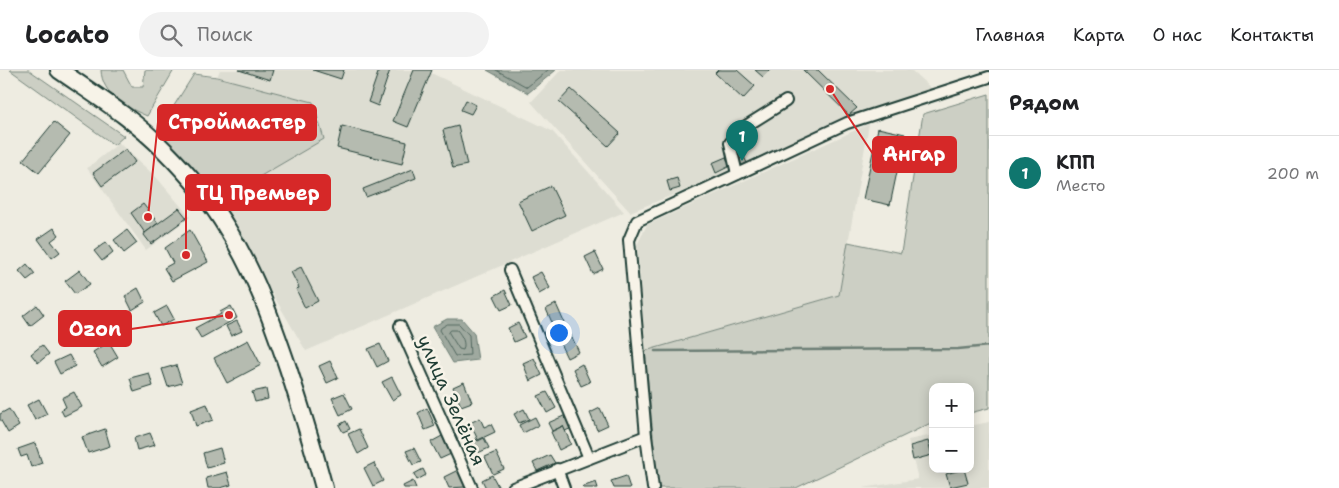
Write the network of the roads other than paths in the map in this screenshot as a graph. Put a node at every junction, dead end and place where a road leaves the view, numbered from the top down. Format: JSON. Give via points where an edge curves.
{"nodes":[{"id":1,"x":59,"y":70,"type":"edge"},
{"id":2,"x":989,"y":77,"type":"edge"},
{"id":3,"x":786,"y":100,"type":"dead end"},
{"id":4,"x":737,"y":174,"type":"junction"},
{"id":5,"x":510,"y":270,"type":"dead end"},
{"id":6,"x":400,"y":326,"type":"dead end"},
{"id":7,"x":646,"y":436,"type":"junction"},
{"id":8,"x":589,"y":458,"type":"junction"},
{"id":9,"x":557,"y":469,"type":"junction"},
{"id":10,"x":324,"y":488,"type":"edge"},
{"id":11,"x":472,"y":488,"type":"edge"},
{"id":12,"x":513,"y":488,"type":"edge"},
{"id":13,"x":564,"y":488,"type":"edge"},
{"id":14,"x":653,"y":488,"type":"edge"}],
"edges":[{"from":1,"to":10,"type":"main road","via":[[108,104],[163,149],[228,229],[246,260],[273,323]]},
{"from":2,"to":4,"type":"street","via":[[847,123]]},
{"from":3,"to":4,"type":"street","via":[[746,126],[730,143]]},
{"from":4,"to":7,"type":"street","via":[[637,221],[630,240]]},
{"from":5,"to":8,"type":"street"},
{"from":6,"to":11,"type":"street","name":"улица Зелёная"},
{"from":7,"to":8,"type":"street"},
{"from":7,"to":14,"type":"street"},
{"from":8,"to":9,"type":"street"},
{"from":9,"to":12,"type":"street"},
{"from":9,"to":13,"type":"street"}]}
